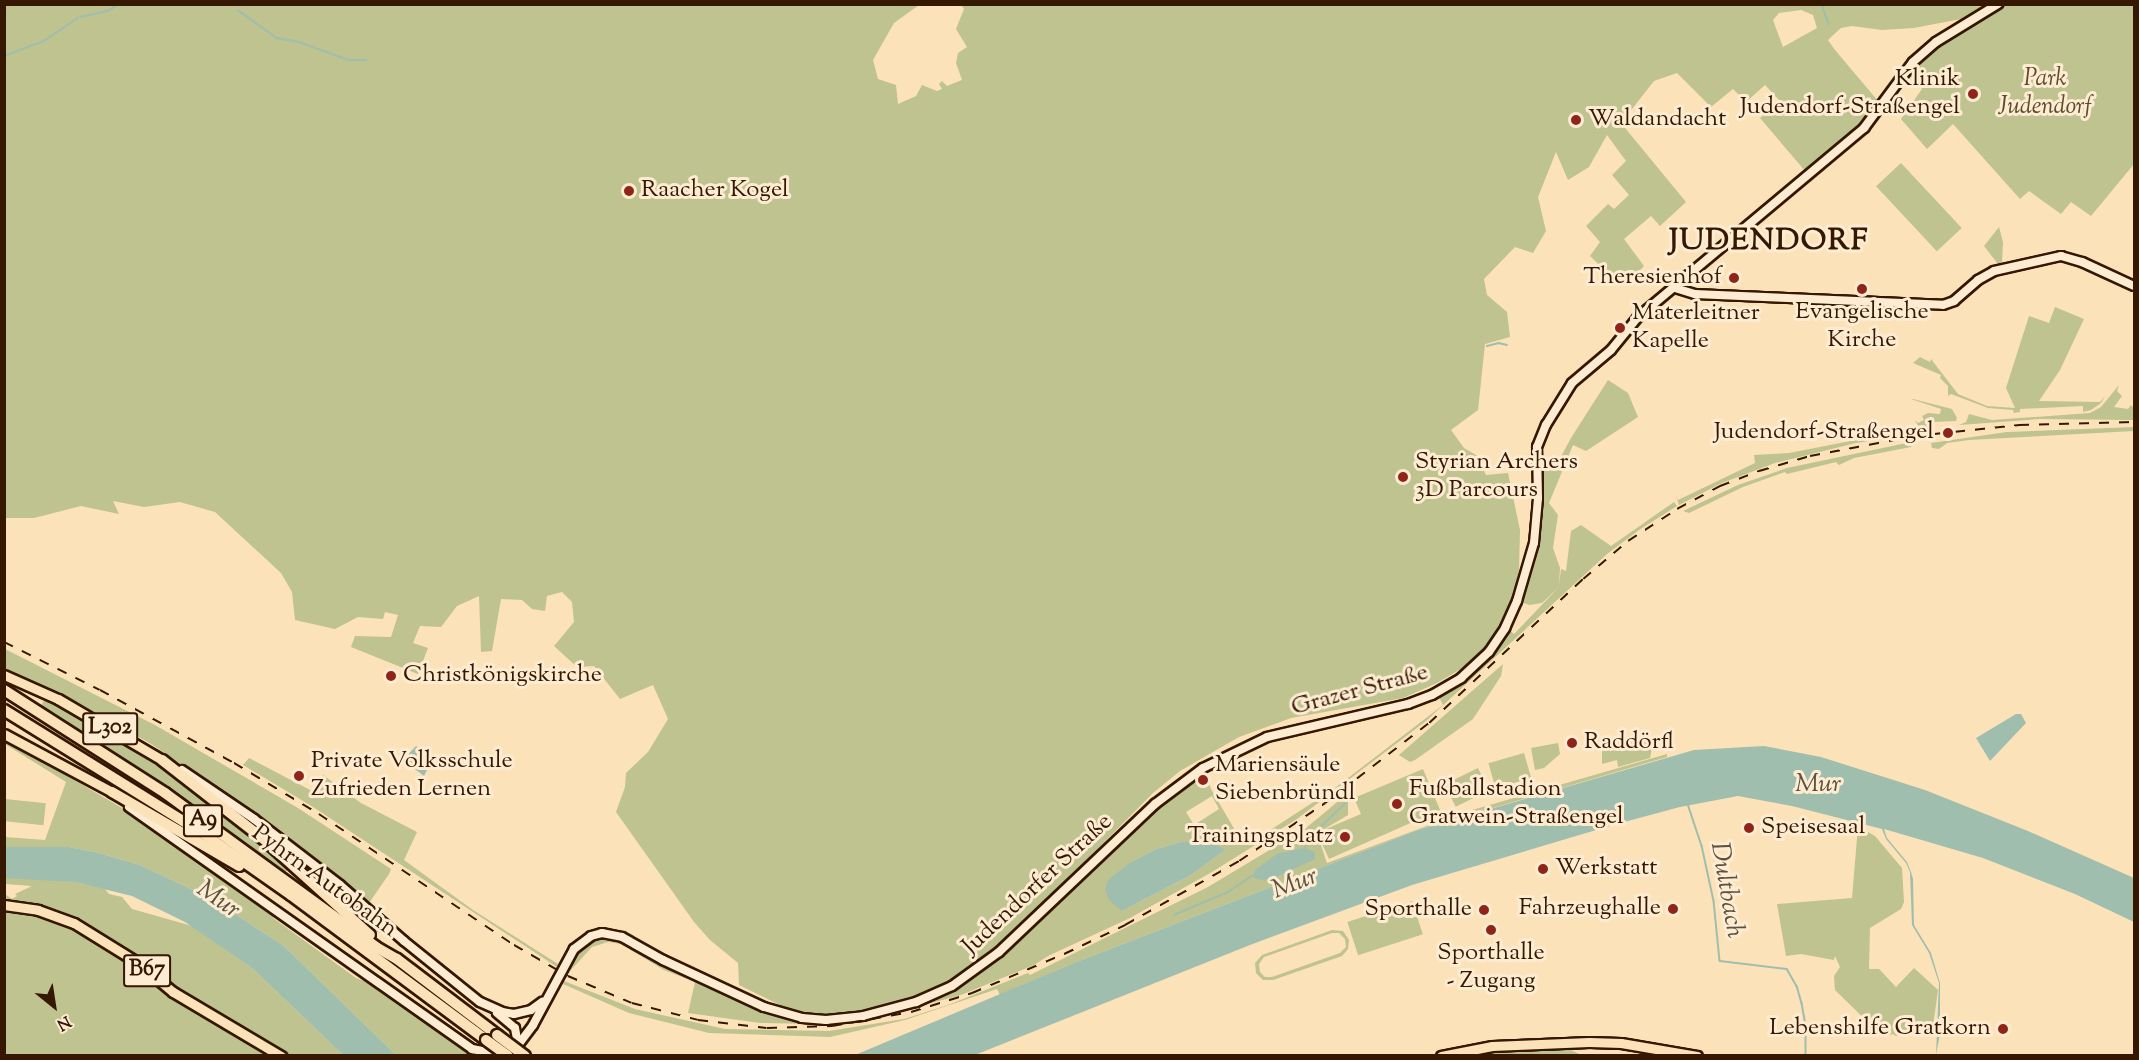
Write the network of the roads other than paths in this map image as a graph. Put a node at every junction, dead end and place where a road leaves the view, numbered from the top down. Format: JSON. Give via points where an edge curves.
{"nodes":[{"id":1,"x":1998,"y":4,"type":"edge"},
{"id":2,"x":2134,"y":286,"type":"edge"},
{"id":3,"x":1675,"y":288,"type":"junction"},
{"id":4,"x":7,"y":676,"type":"edge"},
{"id":5,"x":4,"y":690,"type":"edge"},
{"id":6,"x":4,"y":710,"type":"edge"},
{"id":7,"x":4,"y":734,"type":"edge"},
{"id":8,"x":162,"y":760,"type":"junction"},
{"id":9,"x":1201,"y":770,"type":"joint"},
{"id":10,"x":112,"y":792,"type":"junction"},
{"id":11,"x":4,"y":905,"type":"edge"},
{"id":12,"x":310,"y":911,"type":"junction"},
{"id":13,"x":397,"y":959,"type":"junction"},
{"id":14,"x":547,"y":996,"type":"junction"},
{"id":15,"x":490,"y":1008,"type":"junction"},
{"id":16,"x":492,"y":1037,"type":"junction"},
{"id":17,"x":502,"y":1055,"type":"edge"},
{"id":18,"x":281,"y":1056,"type":"edge"},
{"id":19,"x":525,"y":1056,"type":"edge"},
{"id":20,"x":1441,"y":1056,"type":"edge"},
{"id":21,"x":1697,"y":1056,"type":"edge"}],
"edges":[{"from":1,"to":3,"type":"main road","name":"Grazer Straße","via":[[1921,55],[1905,70],[1864,128]]},
{"from":2,"to":3,"type":"main road","via":[[2082,261],[2061,256],[1991,273],[1943,305],[1695,294]]},
{"from":3,"to":9,"type":"main road","name":"Grazer Straße","via":[[1638,317],[1611,350],[1580,375],[1546,425],[1536,458],[1538,498],[1527,571],[1505,628],[1473,668],[1425,698],[1277,734],[1231,752]]},
{"from":4,"to":8,"type":"main road","number":"L302","via":[[58,699]]},
{"from":5,"to":13,"type":"highway","name":"Pyhrn Autobahn","number":"A9","via":[[165,794]]},
{"from":6,"to":12,"type":"highway","name":"Pyhrn Autobahn","number":"A9","via":[[204,834]]},
{"from":7,"to":10,"type":"main road","number":"L302"},
{"from":8,"to":13,"type":"highway","via":[[266,841]]},
{"from":8,"to":15,"type":"main road","number":"L302","via":[[254,819]]},
{"from":9,"to":14,"type":"main road","name":"Judendorfer Straße","number":"L302","via":[[1155,804],[989,960],[942,991],[894,1010],[842,1019],[802,1018],[764,1007],[622,937],[602,933],[574,949]]},
{"from":10,"to":12,"type":"highway"},
{"from":10,"to":17,"type":"main road","number":"L302","via":[[472,1049]]},
{"from":11,"to":18,"type":"main road","number":"B67","via":[[38,910],[74,923],[137,962],[173,992]]},
{"from":12,"to":16,"type":"highway","name":"Pyhrn Autobahn","number":"A9"},
{"from":13,"to":16,"type":"highway","name":"Pyhrn Autobahn","number":"A9"},
{"from":14,"to":15,"type":"main road","number":"L302","via":[[536,1008],[520,1014]]},
{"from":14,"to":15,"type":"main road","number":"L302","via":[[518,1045],[512,1024]]},
{"from":16,"to":17,"type":"highway","name":"Pyhrn Autobahn","number":"A9","bridge":true},
{"from":16,"to":19,"type":"highway","name":"Pyhrn Autobahn","number":"A9","bridge":true},
{"from":20,"to":21,"type":"main road","via":[[1492,1046],[1589,1042],[1621,1043]]}]}
